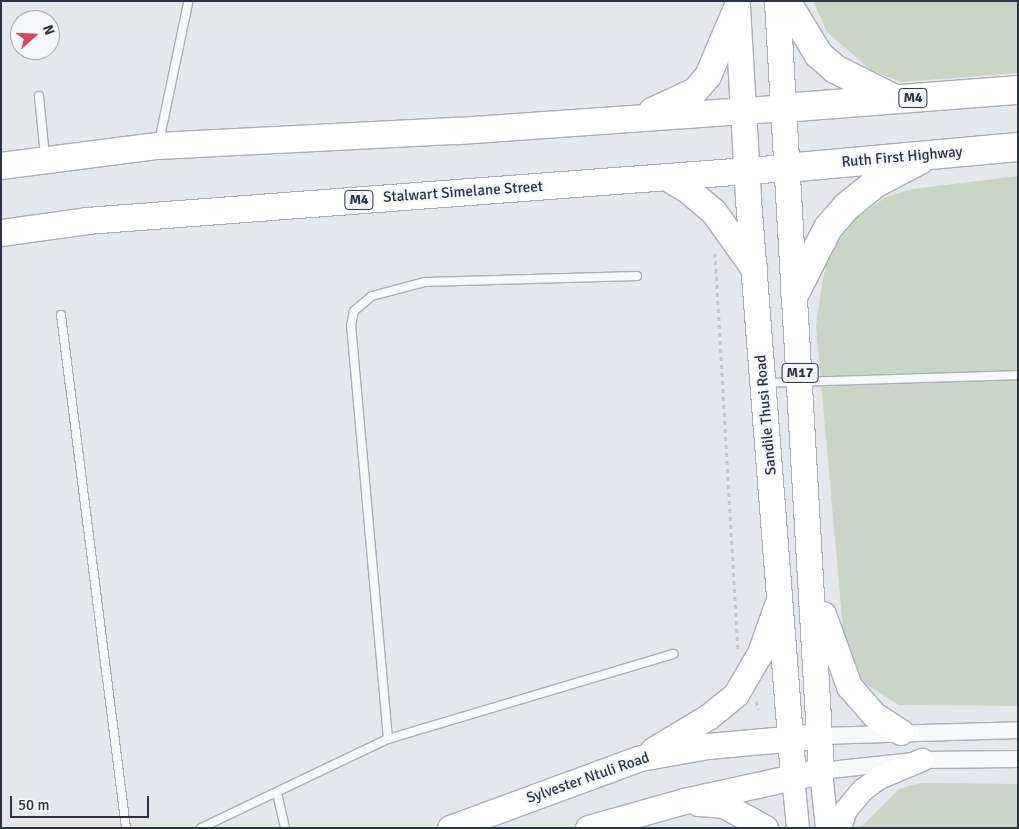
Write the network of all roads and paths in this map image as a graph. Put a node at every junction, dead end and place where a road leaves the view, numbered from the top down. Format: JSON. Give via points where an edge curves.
{"nodes":[{"id":1,"x":777,"y":1,"type":"edge"},
{"id":2,"x":786,"y":1,"type":"edge"},
{"id":3,"x":188,"y":3,"type":"dead end"},
{"id":4,"x":736,"y":5,"type":"edge"},
{"id":5,"x":1018,"y":90,"type":"edge"},
{"id":6,"x":39,"y":96,"type":"dead end"},
{"id":7,"x":896,"y":99,"type":"junction"},
{"id":8,"x":783,"y":108,"type":"junction"},
{"id":9,"x":742,"y":111,"type":"junction"},
{"id":10,"x":632,"y":118,"type":"junction"},
{"id":11,"x":158,"y":146,"type":"junction"},
{"id":12,"x":1018,"y":147,"type":"edge"},
{"id":13,"x":933,"y":154,"type":"junction"},
{"id":14,"x":45,"y":158,"type":"junction"},
{"id":15,"x":1,"y":166,"type":"edge"},
{"id":16,"x":787,"y":168,"type":"junction"},
{"id":17,"x":746,"y":171,"type":"junction"},
{"id":18,"x":666,"y":177,"type":"junction"},
{"id":19,"x":1,"y":233,"type":"edge"},
{"id":20,"x":713,"y":245,"type":"dead end"},
{"id":21,"x":754,"y":268,"type":"junction"},
{"id":22,"x":636,"y":276,"type":"dead end"},
{"id":23,"x":795,"y":293,"type":"junction"},
{"id":24,"x":61,"y":315,"type":"dead end"},
{"id":25,"x":1018,"y":375,"type":"edge"},
{"id":26,"x":800,"y":381,"type":"junction"},
{"id":27,"x":764,"y":383,"type":"junction"},
{"id":28,"x":812,"y":578,"type":"junction"},
{"id":29,"x":781,"y":596,"type":"junction"},
{"id":30,"x":674,"y":654,"type":"dead end"},
{"id":31,"x":749,"y":676,"type":"junction"},
{"id":32,"x":759,"y":710,"type":"dead end"},
{"id":33,"x":1018,"y":730,"type":"edge"},
{"id":34,"x":901,"y":732,"type":"junction"},
{"id":35,"x":820,"y":736,"type":"junction"},
{"id":36,"x":791,"y":738,"type":"junction"},
{"id":37,"x":388,"y":739,"type":"junction"},
{"id":38,"x":640,"y":758,"type":"junction"},
{"id":39,"x":1018,"y":759,"type":"edge"},
{"id":40,"x":922,"y":760,"type":"junction"},
{"id":41,"x":821,"y":771,"type":"junction"},
{"id":42,"x":793,"y":776,"type":"junction"},
{"id":43,"x":278,"y":793,"type":"junction"},
{"id":44,"x":684,"y":801,"type":"junction"},
{"id":45,"x":126,"y":828,"type":"edge"},
{"id":46,"x":201,"y":828,"type":"edge"},
{"id":47,"x":285,"y":828,"type":"edge"},
{"id":48,"x":450,"y":828,"type":"edge"},
{"id":49,"x":588,"y":828,"type":"edge"},
{"id":50,"x":765,"y":828,"type":"edge"},
{"id":51,"x":798,"y":828,"type":"edge"},
{"id":52,"x":827,"y":828,"type":"edge"},
{"id":53,"x":840,"y":828,"type":"edge"}],
"edges":[{"from":1,"to":8,"type":"main road","number":"M17"},
{"from":2,"to":7,"type":"highway","via":[[806,37],[830,64]]},
{"from":3,"to":11,"type":"lane"},
{"from":4,"to":9,"type":"main road","name":"Sandile Thusi Road","number":"M17"},
{"from":4,"to":10,"type":"highway","via":[[708,76],[695,91],[676,102]]},
{"from":5,"to":7,"type":"highway","number":"M4"},
{"from":6,"to":14,"type":"lane"},
{"from":7,"to":8,"type":"highway","number":"M4"},
{"from":8,"to":9,"type":"highway","number":"M4"},
{"from":8,"to":16,"type":"main road","number":"M17"},
{"from":9,"to":10,"type":"highway","number":"M4"},
{"from":9,"to":17,"type":"main road","name":"Sandile Thusi Road","number":"M17"},
{"from":10,"to":11,"type":"highway","number":"M4","via":[[458,131]]},
{"from":11,"to":14,"type":"highway","number":"M4"},
{"from":12,"to":13,"type":"highway","name":"Ruth First Highway","number":"M4"},
{"from":13,"to":16,"type":"highway","name":"Ruth First Highway","number":"M4"},
{"from":13,"to":23,"type":"highway","via":[[876,183],[846,207],[828,228]]},
{"from":14,"to":15,"type":"highway","number":"M4"},
{"from":16,"to":17,"type":"highway","number":"M4"},
{"from":16,"to":23,"type":"main road","number":"M17"},
{"from":17,"to":18,"type":"highway","name":"Stalwart Simelane Street","number":"M4"},
{"from":17,"to":21,"type":"main road","name":"Sandile Thusi Road","number":"M17"},
{"from":18,"to":19,"type":"highway","name":"Stalwart Simelane Street","number":"M4","via":[[87,221]]},
{"from":18,"to":21,"type":"highway","via":[[714,212]]},
{"from":20,"to":31,"type":"path","via":[[734,615],[738,652]]},
{"from":21,"to":27,"type":"main road","name":"Sandile Thusi Road","number":"M17"},
{"from":22,"to":37,"type":"lane","via":[[425,282],[372,296],[354,310],[351,326]]},
{"from":23,"to":26,"type":"main road","number":"M17"},
{"from":24,"to":45,"type":"lane"},
{"from":25,"to":26,"type":"lane"},
{"from":26,"to":27,"type":"lane"},
{"from":26,"to":28,"type":"main road","number":"M17"},
{"from":27,"to":29,"type":"main road","name":"Sandile Thusi Road","number":"M17"},
{"from":28,"to":34,"type":"main road","via":[[849,686],[873,714]]},
{"from":28,"to":35,"type":"main road","number":"M17"},
{"from":29,"to":31,"type":"main road"},
{"from":29,"to":36,"type":"main road","name":"Sandile Thusi Road","number":"M17"},
{"from":30,"to":37,"type":"lane"},
{"from":31,"to":32,"type":"path"},
{"from":31,"to":38,"type":"main road","via":[[721,708]]},
{"from":33,"to":34,"type":"street"},
{"from":34,"to":35,"type":"street"},
{"from":35,"to":36,"type":"main road","name":"Sylvester Ntuli Road"},
{"from":35,"to":41,"type":"main road","number":"M17"},
{"from":36,"to":38,"type":"main road","name":"Sylvester Ntuli Road","via":[[708,746]]},
{"from":36,"to":42,"type":"main road","name":"Sandile Thusi Road","number":"M17"},
{"from":37,"to":43,"type":"lane"},
{"from":38,"to":48,"type":"main road","name":"Sylvester Ntuli Road"},
{"from":39,"to":40,"type":"street"},
{"from":40,"to":41,"type":"street"},
{"from":40,"to":53,"type":"main road","via":[[879,778],[863,790],[846,810]]},
{"from":41,"to":42,"type":"main road"},
{"from":41,"to":52,"type":"main road","number":"M17"},
{"from":42,"to":44,"type":"main road"},
{"from":42,"to":51,"type":"main road","name":"Sandile Thusi Road","number":"M17"},
{"from":43,"to":46,"type":"lane"},
{"from":43,"to":47,"type":"lane"},
{"from":44,"to":49,"type":"main road"},
{"from":44,"to":50,"type":"main road","via":[[724,805]]}]}
